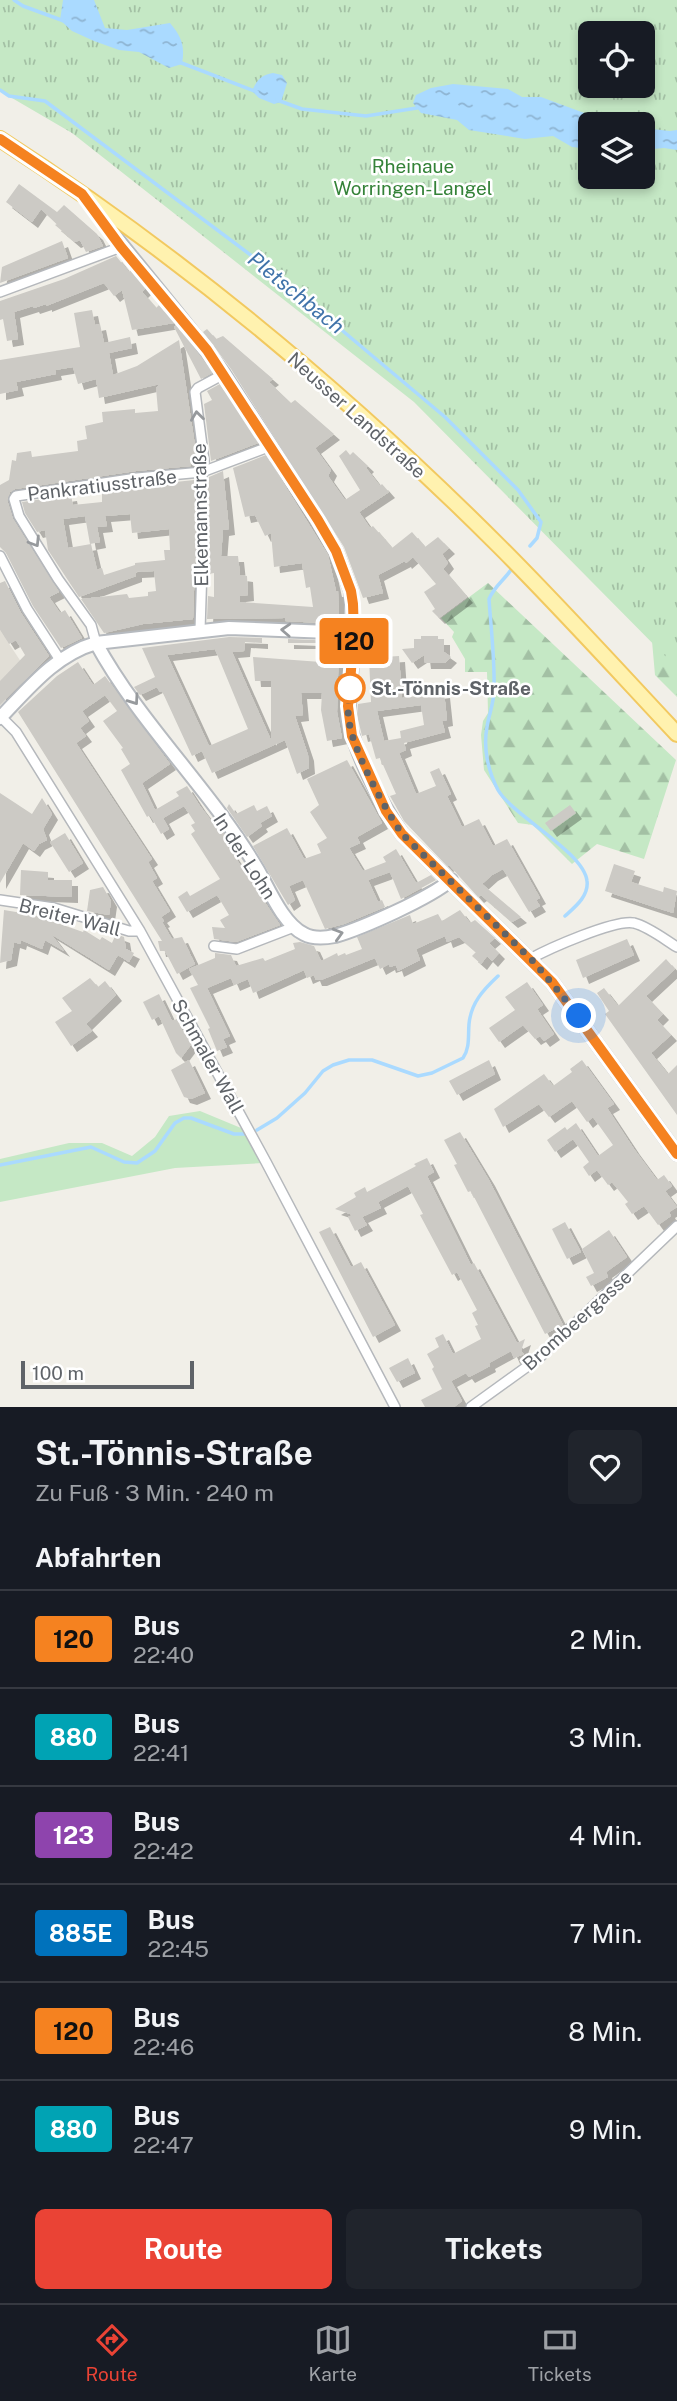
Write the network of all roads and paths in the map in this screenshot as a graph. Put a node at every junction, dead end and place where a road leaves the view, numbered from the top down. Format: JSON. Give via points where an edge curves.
{"nodes":[{"id":1,"x":0,"y":139,"type":"edge"},
{"id":2,"x":82,"y":194,"type":"junction"},
{"id":3,"x":121,"y":247,"type":"junction"},
{"id":4,"x":0,"y":292,"type":"edge"},
{"id":5,"x":224,"y":374,"type":"junction"},
{"id":6,"x":271,"y":446,"type":"junction"},
{"id":7,"x":202,"y":472,"type":"junction"},
{"id":8,"x":0,"y":556,"type":"edge"},
{"id":9,"x":200,"y":630,"type":"junction"},
{"id":10,"x":354,"y":634,"type":"junction"},
{"id":11,"x":96,"y":643,"type":"junction"},
{"id":12,"x":60,"y":660,"type":"junction"},
{"id":13,"x":1,"y":717,"type":"edge"},
{"id":14,"x":677,"y":734,"type":"edge"},
{"id":15,"x":451,"y":880,"type":"junction"},
{"id":16,"x":0,"y":900,"type":"edge"},
{"id":17,"x":294,"y":927,"type":"junction"},
{"id":18,"x":140,"y":931,"type":"junction"},
{"id":19,"x":214,"y":946,"type":"dead end"},
{"id":20,"x":677,"y":947,"type":"edge"},
{"id":21,"x":530,"y":959,"type":"junction"},
{"id":22,"x":677,"y":1154,"type":"edge"},
{"id":23,"x":677,"y":1226,"type":"edge"},
{"id":24,"x":395,"y":1407,"type":"edge"},
{"id":25,"x":471,"y":1407,"type":"edge"}],
"edges":[{"from":1,"to":2,"type":"main road","name":"Neusser Landstraße"},
{"from":2,"to":3,"type":"main road"},
{"from":2,"to":14,"type":"main road","name":"Neusser Landstraße","via":[[267,336],[383,436],[499,546]]},
{"from":3,"to":4,"type":"street"},
{"from":3,"to":5,"type":"main road"},
{"from":5,"to":6,"type":"main road"},
{"from":7,"to":5,"type":"street","name":"Elkemannstraße","one_way":true,"via":[[195,392]]},
{"from":6,"to":7,"type":"street","name":"Pankratiusstraße"},
{"from":6,"to":10,"type":"main road","via":[[336,551],[351,591]]},
{"from":7,"to":9,"type":"street","name":"Elkemannstraße"},
{"from":7,"to":11,"type":"street","name":"Pankratiusstraße","one_way":true,"via":[[113,481],[14,499],[19,516],[91,625]]},
{"from":8,"to":12,"type":"street","via":[[27,610]]},
{"from":10,"to":9,"type":"main road","one_way":true,"via":[[259,628]]},
{"from":9,"to":11,"type":"main road"},
{"from":10,"to":15,"type":"main road","via":[[348,706],[352,736],[386,811],[402,834]]},
{"from":11,"to":12,"type":"main road"},
{"from":11,"to":17,"type":"main road","name":"In der Lohn","one_way":true},
{"from":12,"to":13,"type":"main road"},
{"from":13,"to":18,"type":"street","name":"Schmaler Wall","via":[[16,732]]},
{"from":17,"to":15,"type":"main road","one_way":true,"via":[[312,937],[334,936],[389,914]]},
{"from":15,"to":21,"type":"main road"},
{"from":16,"to":18,"type":"street","name":"Breiter Wall","via":[[54,908]]},
{"from":17,"to":19,"type":"street","via":[[237,949]]},
{"from":18,"to":24,"type":"street","name":"Schmaler Wall"},
{"from":20,"to":21,"type":"street","via":[[632,923],[563,943]]},
{"from":21,"to":22,"type":"main road","via":[[570,1003]]},
{"from":23,"to":25,"type":"street","name":"Brombeergasse","via":[[539,1358]]}]}
